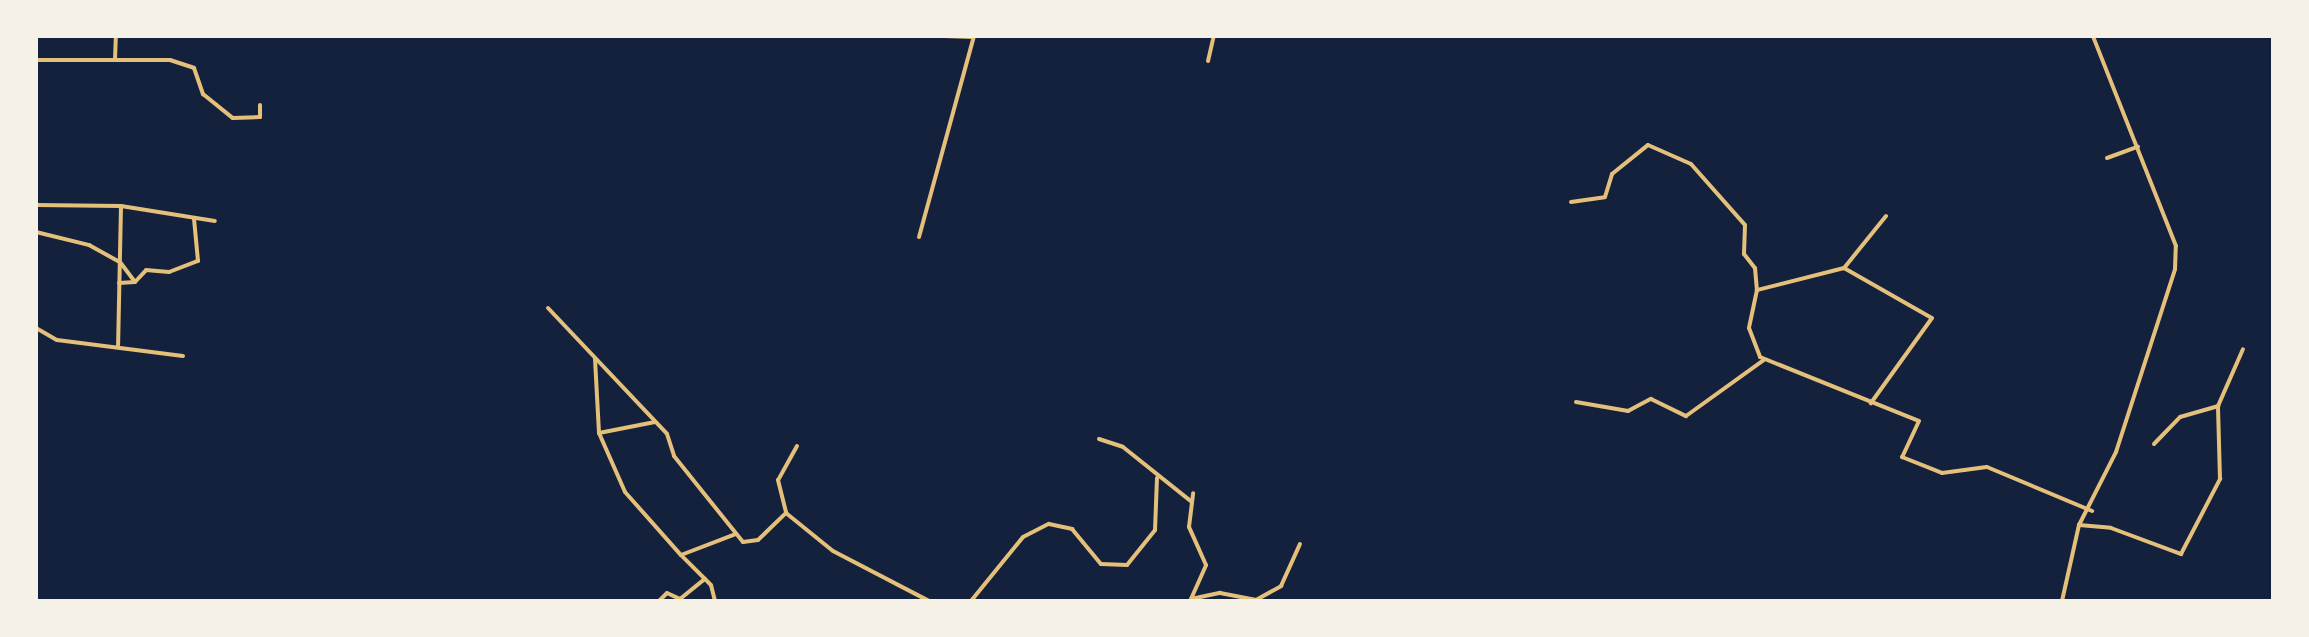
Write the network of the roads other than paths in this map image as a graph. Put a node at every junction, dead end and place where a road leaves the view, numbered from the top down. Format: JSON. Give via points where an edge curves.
{"nodes":[{"id":1,"x":116,"y":36,"type":"edge"},
{"id":2,"x":944,"y":36,"type":"edge"},
{"id":3,"x":1214,"y":36,"type":"edge"},
{"id":4,"x":2093,"y":36,"type":"edge"},
{"id":5,"x":974,"y":37,"type":"edge"},
{"id":6,"x":36,"y":60,"type":"edge"},
{"id":7,"x":115,"y":60,"type":"junction"},
{"id":8,"x":1208,"y":61,"type":"dead end"},
{"id":9,"x":260,"y":105,"type":"dead end"},
{"id":10,"x":2138,"y":147,"type":"junction"},
{"id":11,"x":2107,"y":158,"type":"dead end"},
{"id":12,"x":1571,"y":202,"type":"dead end"},
{"id":13,"x":36,"y":205,"type":"edge"},
{"id":14,"x":121,"y":206,"type":"junction"},
{"id":15,"x":1886,"y":216,"type":"dead end"},
{"id":16,"x":194,"y":219,"type":"junction"},
{"id":17,"x":215,"y":221,"type":"dead end"},
{"id":18,"x":36,"y":232,"type":"edge"},
{"id":19,"x":919,"y":237,"type":"dead end"},
{"id":20,"x":120,"y":262,"type":"junction"},
{"id":21,"x":1844,"y":268,"type":"junction"},
{"id":22,"x":135,"y":282,"type":"junction"},
{"id":23,"x":119,"y":283,"type":"junction"},
{"id":24,"x":1757,"y":290,"type":"junction"},
{"id":25,"x":548,"y":308,"type":"dead end"},
{"id":26,"x":36,"y":328,"type":"edge"},
{"id":27,"x":118,"y":345,"type":"junction"},
{"id":28,"x":2243,"y":349,"type":"dead end"},
{"id":29,"x":183,"y":356,"type":"dead end"},
{"id":30,"x":595,"y":359,"type":"junction"},
{"id":31,"x":1764,"y":360,"type":"junction"},
{"id":32,"x":1576,"y":402,"type":"dead end"},
{"id":33,"x":1870,"y":404,"type":"junction"},
{"id":34,"x":2218,"y":406,"type":"junction"},
{"id":35,"x":655,"y":422,"type":"junction"},
{"id":36,"x":599,"y":433,"type":"junction"},
{"id":37,"x":1099,"y":439,"type":"dead end"},
{"id":38,"x":2154,"y":444,"type":"dead end"},
{"id":39,"x":797,"y":446,"type":"dead end"},
{"id":40,"x":1157,"y":478,"type":"junction"},
{"id":41,"x":1193,"y":493,"type":"dead end"},
{"id":42,"x":1192,"y":502,"type":"junction"},
{"id":43,"x":2092,"y":511,"type":"junction"},
{"id":44,"x":786,"y":513,"type":"junction"},
{"id":45,"x":2079,"y":525,"type":"junction"},
{"id":46,"x":736,"y":534,"type":"junction"},
{"id":47,"x":1300,"y":544,"type":"dead end"},
{"id":48,"x":681,"y":555,"type":"junction"},
{"id":49,"x":705,"y":579,"type":"junction"},
{"id":50,"x":1191,"y":600,"type":"edge"},
{"id":51,"x":659,"y":601,"type":"edge"},
{"id":52,"x":715,"y":601,"type":"edge"},
{"id":53,"x":929,"y":601,"type":"edge"},
{"id":54,"x":971,"y":601,"type":"edge"},
{"id":55,"x":2062,"y":601,"type":"edge"}],
"edges":[{"from":1,"to":7,"type":"street"},
{"from":2,"to":5,"type":"street"},
{"from":3,"to":8,"type":"street"},
{"from":4,"to":10,"type":"street"},
{"from":5,"to":19,"type":"street","via":[[939,141]]},
{"from":6,"to":7,"type":"street"},
{"from":7,"to":9,"type":"street","via":[[170,60],[194,68],[203,94],[233,118],[260,117]]},
{"from":10,"to":11,"type":"street"},
{"from":10,"to":43,"type":"street","via":[[2176,246],[2175,269]]},
{"from":12,"to":24,"type":"street","via":[[1605,197],[1612,174],[1648,145],[1691,164],[1745,225],[1744,254],[1755,268]]},
{"from":13,"to":14,"type":"street"},
{"from":14,"to":16,"type":"street"},
{"from":14,"to":20,"type":"street"},
{"from":15,"to":21,"type":"street"},
{"from":16,"to":17,"type":"street"},
{"from":16,"to":22,"type":"street","via":[[198,261],[169,272],[146,270]]},
{"from":18,"to":20,"type":"street","via":[[89,245]]},
{"from":20,"to":22,"type":"street"},
{"from":20,"to":23,"type":"street"},
{"from":21,"to":24,"type":"street"},
{"from":21,"to":33,"type":"street","via":[[1932,318]]},
{"from":22,"to":23,"type":"street"},
{"from":23,"to":27,"type":"street"},
{"from":24,"to":31,"type":"street","via":[[1749,328]]},
{"from":25,"to":30,"type":"street"},
{"from":26,"to":27,"type":"street","via":[[57,340]]},
{"from":27,"to":29,"type":"street"},
{"from":28,"to":34,"type":"street"},
{"from":30,"to":35,"type":"street"},
{"from":30,"to":36,"type":"street"},
{"from":31,"to":32,"type":"street","via":[[1686,416],[1651,399],[1628,411]]},
{"from":31,"to":33,"type":"street"},
{"from":33,"to":43,"type":"street","via":[[1919,421],[1902,457],[1942,473],[1987,467]]},
{"from":34,"to":38,"type":"street","via":[[2180,417]]},
{"from":34,"to":45,"type":"street","via":[[2220,479],[2181,554],[2111,528]]},
{"from":35,"to":36,"type":"street"},
{"from":35,"to":46,"type":"street"},
{"from":36,"to":48,"type":"street","via":[[603,456],[625,492]]},
{"from":37,"to":40,"type":"street","via":[[1123,447]]},
{"from":39,"to":44,"type":"street","via":[[778,480]]},
{"from":40,"to":42,"type":"street"},
{"from":40,"to":54,"type":"street","via":[[1155,530],[1127,565],[1101,564],[1072,529],[1049,524],[1023,537]]},
{"from":41,"to":42,"type":"street"},
{"from":42,"to":50,"type":"street","via":[[1189,527],[1206,565]]},
{"from":43,"to":45,"type":"street"},
{"from":44,"to":46,"type":"street","via":[[758,540]]},
{"from":44,"to":53,"type":"street","via":[[833,551]]},
{"from":45,"to":55,"type":"street"},
{"from":46,"to":48,"type":"street"},
{"from":47,"to":50,"type":"street","via":[[1281,586],[1256,600],[1220,593]]},
{"from":48,"to":49,"type":"street"},
{"from":49,"to":51,"type":"street","via":[[680,599],[667,593]]},
{"from":49,"to":52,"type":"street"}]}
